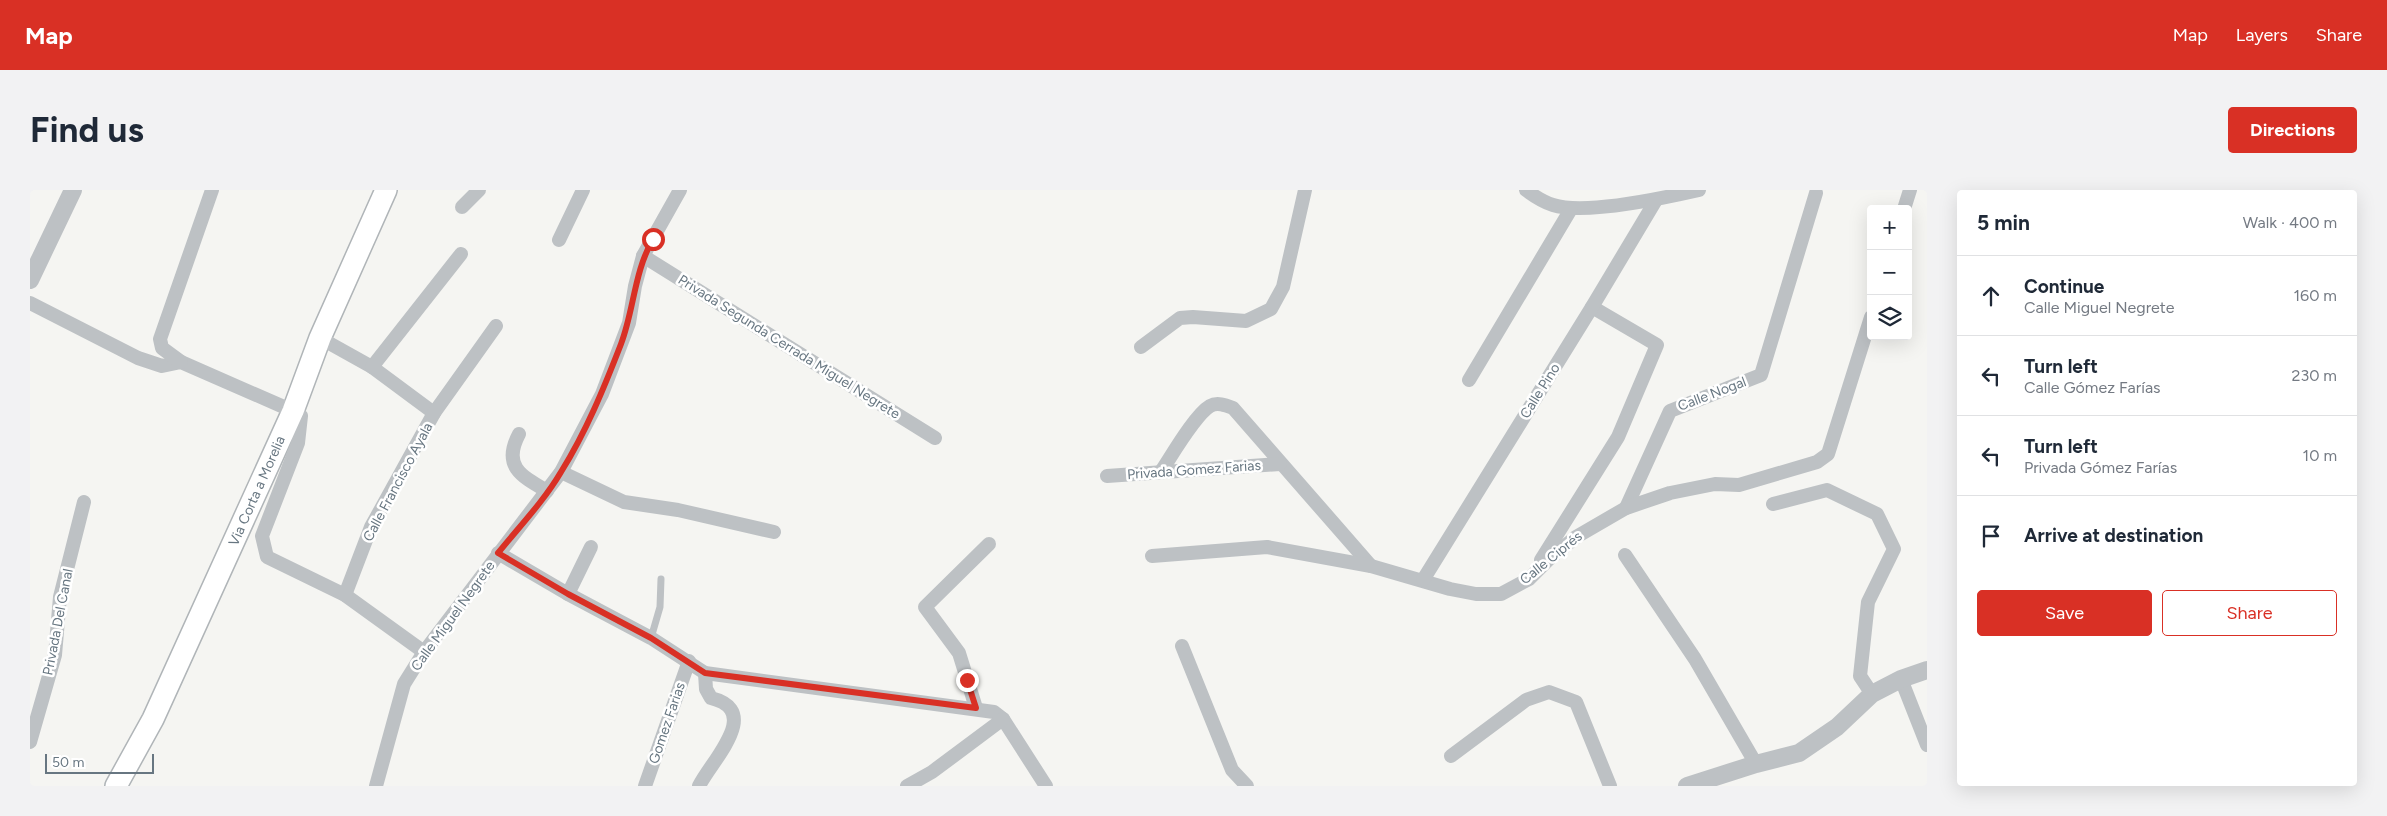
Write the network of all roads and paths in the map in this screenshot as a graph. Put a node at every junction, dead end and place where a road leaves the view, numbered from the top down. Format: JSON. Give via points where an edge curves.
{"nodes":[{"id":1,"x":73,"y":190,"type":"edge"},
{"id":2,"x":212,"y":190,"type":"edge"},
{"id":3,"x":386,"y":190,"type":"edge"},
{"id":4,"x":479,"y":190,"type":"edge"},
{"id":5,"x":584,"y":190,"type":"edge"},
{"id":6,"x":680,"y":190,"type":"edge"},
{"id":7,"x":1305,"y":190,"type":"edge"},
{"id":8,"x":1526,"y":190,"type":"edge"},
{"id":9,"x":1699,"y":190,"type":"edge"},
{"id":10,"x":1910,"y":190,"type":"edge"},
{"id":11,"x":1815,"y":191,"type":"edge"},
{"id":12,"x":1656,"y":200,"type":"junction"},
{"id":13,"x":1905,"y":205,"type":"edge"},
{"id":14,"x":462,"y":207,"type":"dead end"},
{"id":15,"x":1571,"y":208,"type":"junction"},
{"id":16,"x":559,"y":240,"type":"dead end"},
{"id":17,"x":461,"y":254,"type":"dead end"},
{"id":18,"x":644,"y":256,"type":"junction"},
{"id":19,"x":30,"y":280,"type":"edge"},
{"id":20,"x":30,"y":303,"type":"edge"},
{"id":21,"x":1592,"y":307,"type":"junction"},
{"id":22,"x":496,"y":326,"type":"dead end"},
{"id":23,"x":1867,"y":330,"type":"edge"},
{"id":24,"x":320,"y":338,"type":"junction"},
{"id":25,"x":1142,"y":347,"type":"dead end"},
{"id":26,"x":181,"y":362,"type":"junction"},
{"id":27,"x":372,"y":367,"type":"junction"},
{"id":28,"x":1469,"y":380,"type":"dead end"},
{"id":29,"x":293,"y":411,"type":"junction"},
{"id":30,"x":434,"y":413,"type":"junction"},
{"id":31,"x":519,"y":434,"type":"dead end"},
{"id":32,"x":935,"y":438,"type":"dead end"},
{"id":33,"x":1280,"y":464,"type":"junction"},
{"id":34,"x":1162,"y":470,"type":"junction"},
{"id":35,"x":561,"y":472,"type":"junction"},
{"id":36,"x":1107,"y":476,"type":"dead end"},
{"id":37,"x":547,"y":490,"type":"junction"},
{"id":38,"x":84,"y":502,"type":"dead end"},
{"id":39,"x":1773,"y":504,"type":"dead end"},
{"id":40,"x":1626,"y":508,"type":"junction"},
{"id":41,"x":774,"y":532,"type":"dead end"},
{"id":42,"x":989,"y":544,"type":"dead end"},
{"id":43,"x":591,"y":547,"type":"dead end"},
{"id":44,"x":498,"y":553,"type":"junction"},
{"id":45,"x":1625,"y":555,"type":"dead end"},
{"id":46,"x":1152,"y":556,"type":"dead end"},
{"id":47,"x":1371,"y":566,"type":"junction"},
{"id":48,"x":662,"y":579,"type":"dead end"},
{"id":49,"x":1529,"y":579,"type":"junction"},
{"id":50,"x":1423,"y":580,"type":"junction"},
{"id":51,"x":568,"y":594,"type":"junction"},
{"id":52,"x":346,"y":595,"type":"junction"},
{"id":53,"x":651,"y":638,"type":"junction"},
{"id":54,"x":1182,"y":646,"type":"dead end"},
{"id":55,"x":424,"y":652,"type":"junction"},
{"id":56,"x":689,"y":661,"type":"junction"},
{"id":57,"x":1927,"y":670,"type":"edge"},
{"id":58,"x":705,"y":673,"type":"junction"},
{"id":59,"x":1901,"y":678,"type":"junction"},
{"id":60,"x":1872,"y":694,"type":"junction"},
{"id":61,"x":976,"y":708,"type":"junction"},
{"id":62,"x":1004,"y":719,"type":"junction"},
{"id":63,"x":30,"y":742,"type":"edge"},
{"id":64,"x":1927,"y":745,"type":"edge"},
{"id":65,"x":1451,"y":756,"type":"dead end"},
{"id":66,"x":1756,"y":764,"type":"junction"},
{"id":67,"x":116,"y":786,"type":"edge"},
{"id":68,"x":376,"y":786,"type":"edge"},
{"id":69,"x":645,"y":786,"type":"edge"},
{"id":70,"x":699,"y":786,"type":"edge"},
{"id":71,"x":907,"y":786,"type":"edge"},
{"id":72,"x":1046,"y":786,"type":"edge"},
{"id":73,"x":1247,"y":786,"type":"edge"},
{"id":74,"x":1610,"y":786,"type":"edge"},
{"id":75,"x":1687,"y":786,"type":"edge"}],
"edges":[{"from":1,"to":19,"type":"street"},
{"from":2,"to":26,"type":"street","via":[[160,338],[162,348]]},
{"from":3,"to":24,"type":"main road","name":"Via Corta a Morelia"},
{"from":4,"to":14,"type":"street"},
{"from":5,"to":16,"type":"street"},
{"from":6,"to":18,"type":"street","name":"Calle Miguel Negrete"},
{"from":7,"to":25,"type":"street","via":[[1282,287],[1271,309],[1246,321],[1180,318]]},
{"from":8,"to":15,"type":"street","via":[[1552,205]]},
{"from":9,"to":12,"type":"street"},
{"from":10,"to":13,"type":"street"},
{"from":11,"to":40,"type":"street","name":"Calle Nogal","via":[[1761,375],[1670,411]]},
{"from":12,"to":15,"type":"street"},
{"from":12,"to":21,"type":"street","name":"Calle Pino"},
{"from":15,"to":28,"type":"street"},
{"from":17,"to":27,"type":"street"},
{"from":18,"to":32,"type":"street","name":"Privada Segunda Cerrada Miguel Negrete"},
{"from":18,"to":35,"type":"street","name":"Calle Miguel Negrete","via":[[629,323],[602,394]]},
{"from":20,"to":26,"type":"street","via":[[138,358],[162,366]]},
{"from":21,"to":49,"type":"street","via":[[1657,345],[1618,437]]},
{"from":21,"to":50,"type":"street","name":"Calle Pino"},
{"from":22,"to":30,"type":"street"},
{"from":23,"to":40,"type":"street","name":"Calle Ciprés","via":[[1828,454],[1818,462],[1739,485],[1696,487],[1670,493]]},
{"from":24,"to":27,"type":"street","name":"Calle Francisco Ayala"},
{"from":24,"to":29,"type":"main road","name":"Via Corta a Morelia"},
{"from":26,"to":29,"type":"street"},
{"from":27,"to":30,"type":"street","name":"Calle Francisco Ayala"},
{"from":29,"to":52,"type":"street","via":[[301,416],[298,443],[262,536],[267,558]]},
{"from":29,"to":67,"type":"main road","name":"Via Corta a Morelia","via":[[153,719]]},
{"from":30,"to":52,"type":"street","name":"Calle Francisco Ayala","via":[[371,527]]},
{"from":31,"to":37,"type":"street","via":[[512,448],[513,462],[521,476]]},
{"from":33,"to":34,"type":"street","name":"Privada Gomez Farias"},
{"from":33,"to":34,"type":"street","via":[[1243,418],[1232,408],[1221,404],[1210,406],[1201,414]]},
{"from":33,"to":47,"type":"street"},
{"from":34,"to":36,"type":"street","name":"Privada Gomez Farias"},
{"from":35,"to":37,"type":"street","name":"Calle Miguel Negrete"},
{"from":35,"to":41,"type":"street","via":[[624,502],[678,510]]},
{"from":37,"to":44,"type":"street","name":"Calle Miguel Negrete"},
{"from":38,"to":63,"type":"street","name":"Privada Del Canal","via":[[60,597],[55,655]]},
{"from":39,"to":60,"type":"street","via":[[1827,490],[1878,514],[1894,549],[1868,602],[1860,676]]},
{"from":40,"to":49,"type":"street","name":"Calle Ciprés","via":[[1576,536],[1548,558]]},
{"from":42,"to":61,"type":"street","via":[[925,607],[959,653]]},
{"from":43,"to":51,"type":"street"},
{"from":44,"to":51,"type":"street"},
{"from":44,"to":55,"type":"street","name":"Calle Miguel Negrete"},
{"from":45,"to":66,"type":"street","via":[[1695,659]]},
{"from":46,"to":47,"type":"street","name":"Calle Ciprés","via":[[1267,547]]},
{"from":47,"to":50,"type":"street","name":"Calle Ciprés"},
{"from":48,"to":53,"type":"lane","via":[[660,607]]},
{"from":49,"to":50,"type":"street","name":"Calle Ciprés","via":[[1501,594],[1476,594]]},
{"from":51,"to":53,"type":"street"},
{"from":52,"to":55,"type":"street"},
{"from":53,"to":56,"type":"street"},
{"from":54,"to":73,"type":"street","via":[[1232,770]]},
{"from":55,"to":68,"type":"street","name":"Calle Miguel Negrete","via":[[404,684]]},
{"from":56,"to":58,"type":"street"},
{"from":56,"to":69,"type":"street","name":"Gomez Farias"},
{"from":57,"to":59,"type":"street"},
{"from":58,"to":61,"type":"street"},
{"from":58,"to":70,"type":"street","via":[[706,688],[711,698],[723,701],[733,710],[735,724]]},
{"from":59,"to":60,"type":"street"},
{"from":59,"to":64,"type":"street"},
{"from":60,"to":66,"type":"street","via":[[1837,727],[1799,753]]},
{"from":61,"to":62,"type":"street","via":[[994,712]]},
{"from":62,"to":71,"type":"street","via":[[932,772]]},
{"from":62,"to":72,"type":"street"},
{"from":65,"to":74,"type":"street","via":[[1526,700],[1549,692],[1576,702]]},
{"from":66,"to":75,"type":"street"}]}
